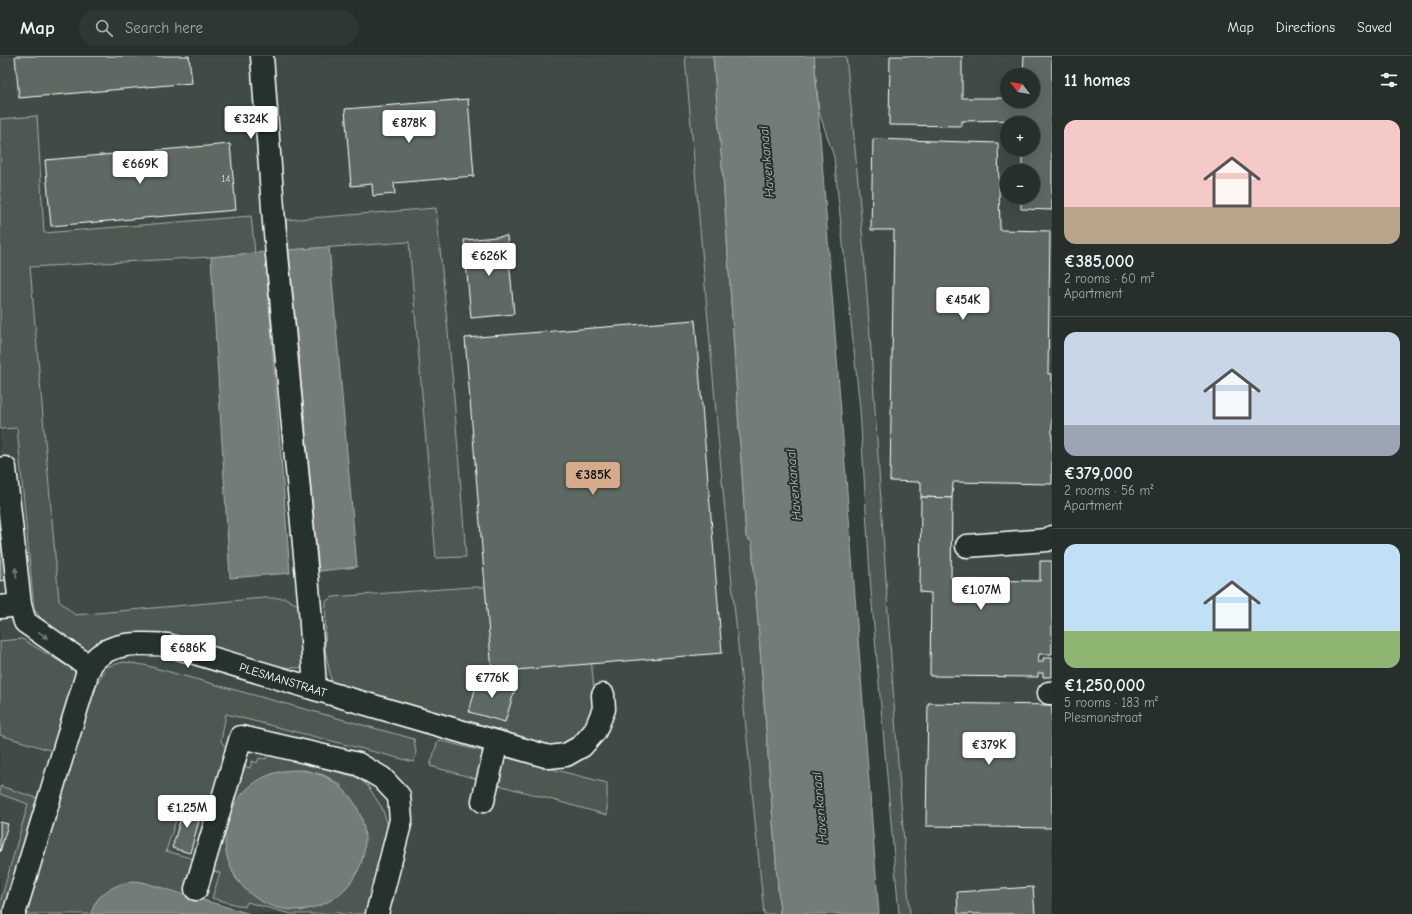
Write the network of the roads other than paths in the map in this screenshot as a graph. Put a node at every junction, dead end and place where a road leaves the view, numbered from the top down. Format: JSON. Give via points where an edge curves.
{"nodes":[{"id":1,"x":262,"y":56,"type":"edge"},
{"id":2,"x":0,"y":469,"type":"edge"},
{"id":3,"x":1052,"y":537,"type":"edge"},
{"id":4,"x":967,"y":546,"type":"dead end"},
{"id":5,"x":10,"y":606,"type":"edge"},
{"id":6,"x":90,"y":667,"type":"junction"},
{"id":7,"x":315,"y":689,"type":"junction"},
{"id":8,"x":603,"y":695,"type":"dead end"},
{"id":9,"x":497,"y":742,"type":"junction"},
{"id":10,"x":483,"y":801,"type":"dead end"},
{"id":11,"x":196,"y":890,"type":"dead end"},
{"id":12,"x":14,"y":914,"type":"edge"},
{"id":13,"x":377,"y":914,"type":"edge"}],
"edges":[{"from":1,"to":7,"type":"street"},
{"from":5,"to":2,"type":"street","one_way":true,"via":[[5,468]]},
{"from":3,"to":4,"type":"street","via":[[1047,540]]},
{"from":5,"to":6,"type":"street","one_way":true,"via":[[25,622]]},
{"from":6,"to":7,"type":"street","name":"PLESMANSTRAAT","via":[[105,651],[122,646],[143,643],[168,645]]},
{"from":6,"to":12,"type":"street","name":"PLESMANSTRAAT"},
{"from":7,"to":9,"type":"street","name":"PLESMANSTRAAT"},
{"from":8,"to":9,"type":"street","name":"PLESMANSTRAAT","via":[[604,709],[596,731],[582,746],[566,755],[549,757]]},
{"from":9,"to":10,"type":"street"},
{"from":11,"to":13,"type":"street","via":[[241,737],[358,764],[382,778],[399,796],[401,820]]}]}
